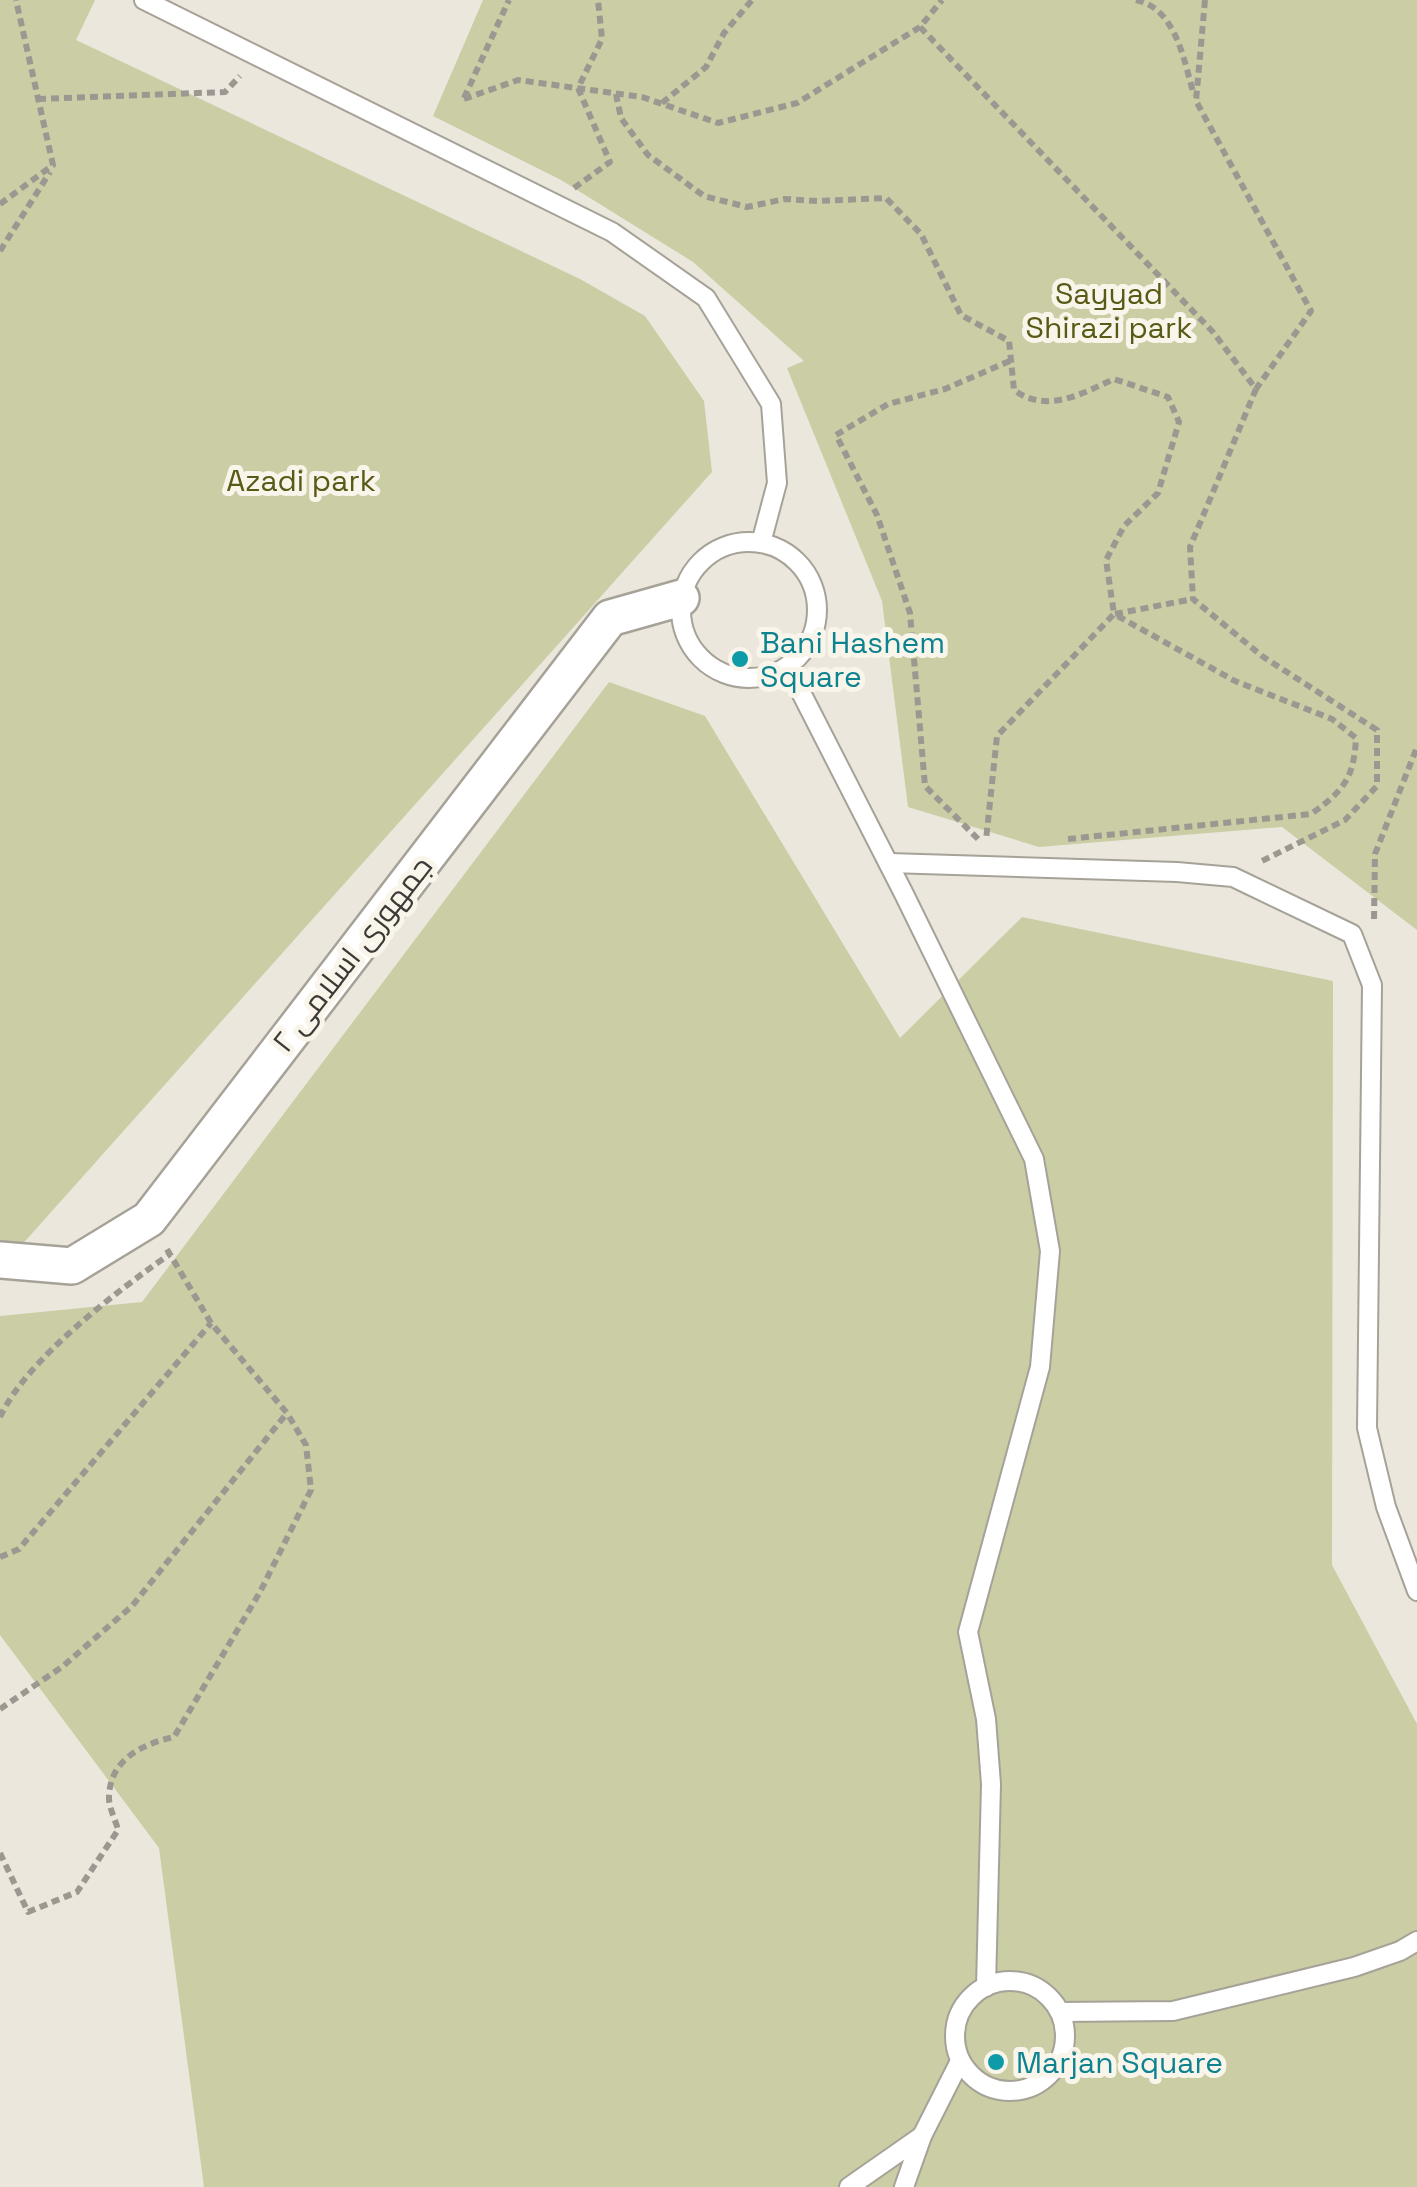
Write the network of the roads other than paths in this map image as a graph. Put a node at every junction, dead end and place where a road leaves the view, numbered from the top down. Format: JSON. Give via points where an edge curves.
{"nodes":[{"id":1,"x":144,"y":0,"type":"edge"},
{"id":2,"x":761,"y":543,"type":"junction"},
{"id":3,"x":681,"y":598,"type":"junction"},
{"id":4,"x":788,"y":667,"type":"junction"},
{"id":5,"x":888,"y":863,"type":"junction"},
{"id":6,"x":0,"y":1260,"type":"edge"},
{"id":7,"x":1417,"y":1591,"type":"edge"},
{"id":8,"x":1417,"y":1941,"type":"edge"},
{"id":9,"x":986,"y":1987,"type":"junction"},
{"id":10,"x":1060,"y":2012,"type":"junction"},
{"id":11,"x":960,"y":2061,"type":"junction"},
{"id":12,"x":922,"y":2136,"type":"junction"},
{"id":13,"x":849,"y":2187,"type":"edge"},
{"id":14,"x":904,"y":2187,"type":"edge"}],
"edges":[{"from":1,"to":2,"type":"lane","via":[[612,232],[706,298],[771,404],[776,483]]},
{"from":2,"to":3,"type":"lane","via":[[734,543],[710,554],[691,573]]},
{"from":2,"to":4,"type":"lane","via":[[786,552],[806,571],[816,596],[817,623]]},
{"from":3,"to":4,"type":"lane","via":[[692,650],[712,668],[736,678],[763,678]]},
{"from":3,"to":6,"type":"street","name":"جمهوری اسلامی ۲","via":[[610,618],[149,1218],[72,1266]]},
{"from":4,"to":5,"type":"lane"},
{"from":5,"to":7,"type":"lane","via":[[1233,877],[1352,934],[1372,985],[1367,1428],[1386,1507]]},
{"from":5,"to":9,"type":"lane","via":[[1034,1159],[1050,1251],[1040,1367],[968,1632],[991,1784]]},
{"from":8,"to":10,"type":"lane","via":[[1354,1967],[1173,2011]]},
{"from":9,"to":10,"type":"lane","via":[[1028,1984]]},
{"from":9,"to":11,"type":"lane","via":[[958,2019]]},
{"from":10,"to":11,"type":"lane","via":[[1063,2054],[1034,2086],[992,2089]]},
{"from":11,"to":12,"type":"lane"},
{"from":12,"to":13,"type":"lane"},
{"from":12,"to":14,"type":"lane"}]}
